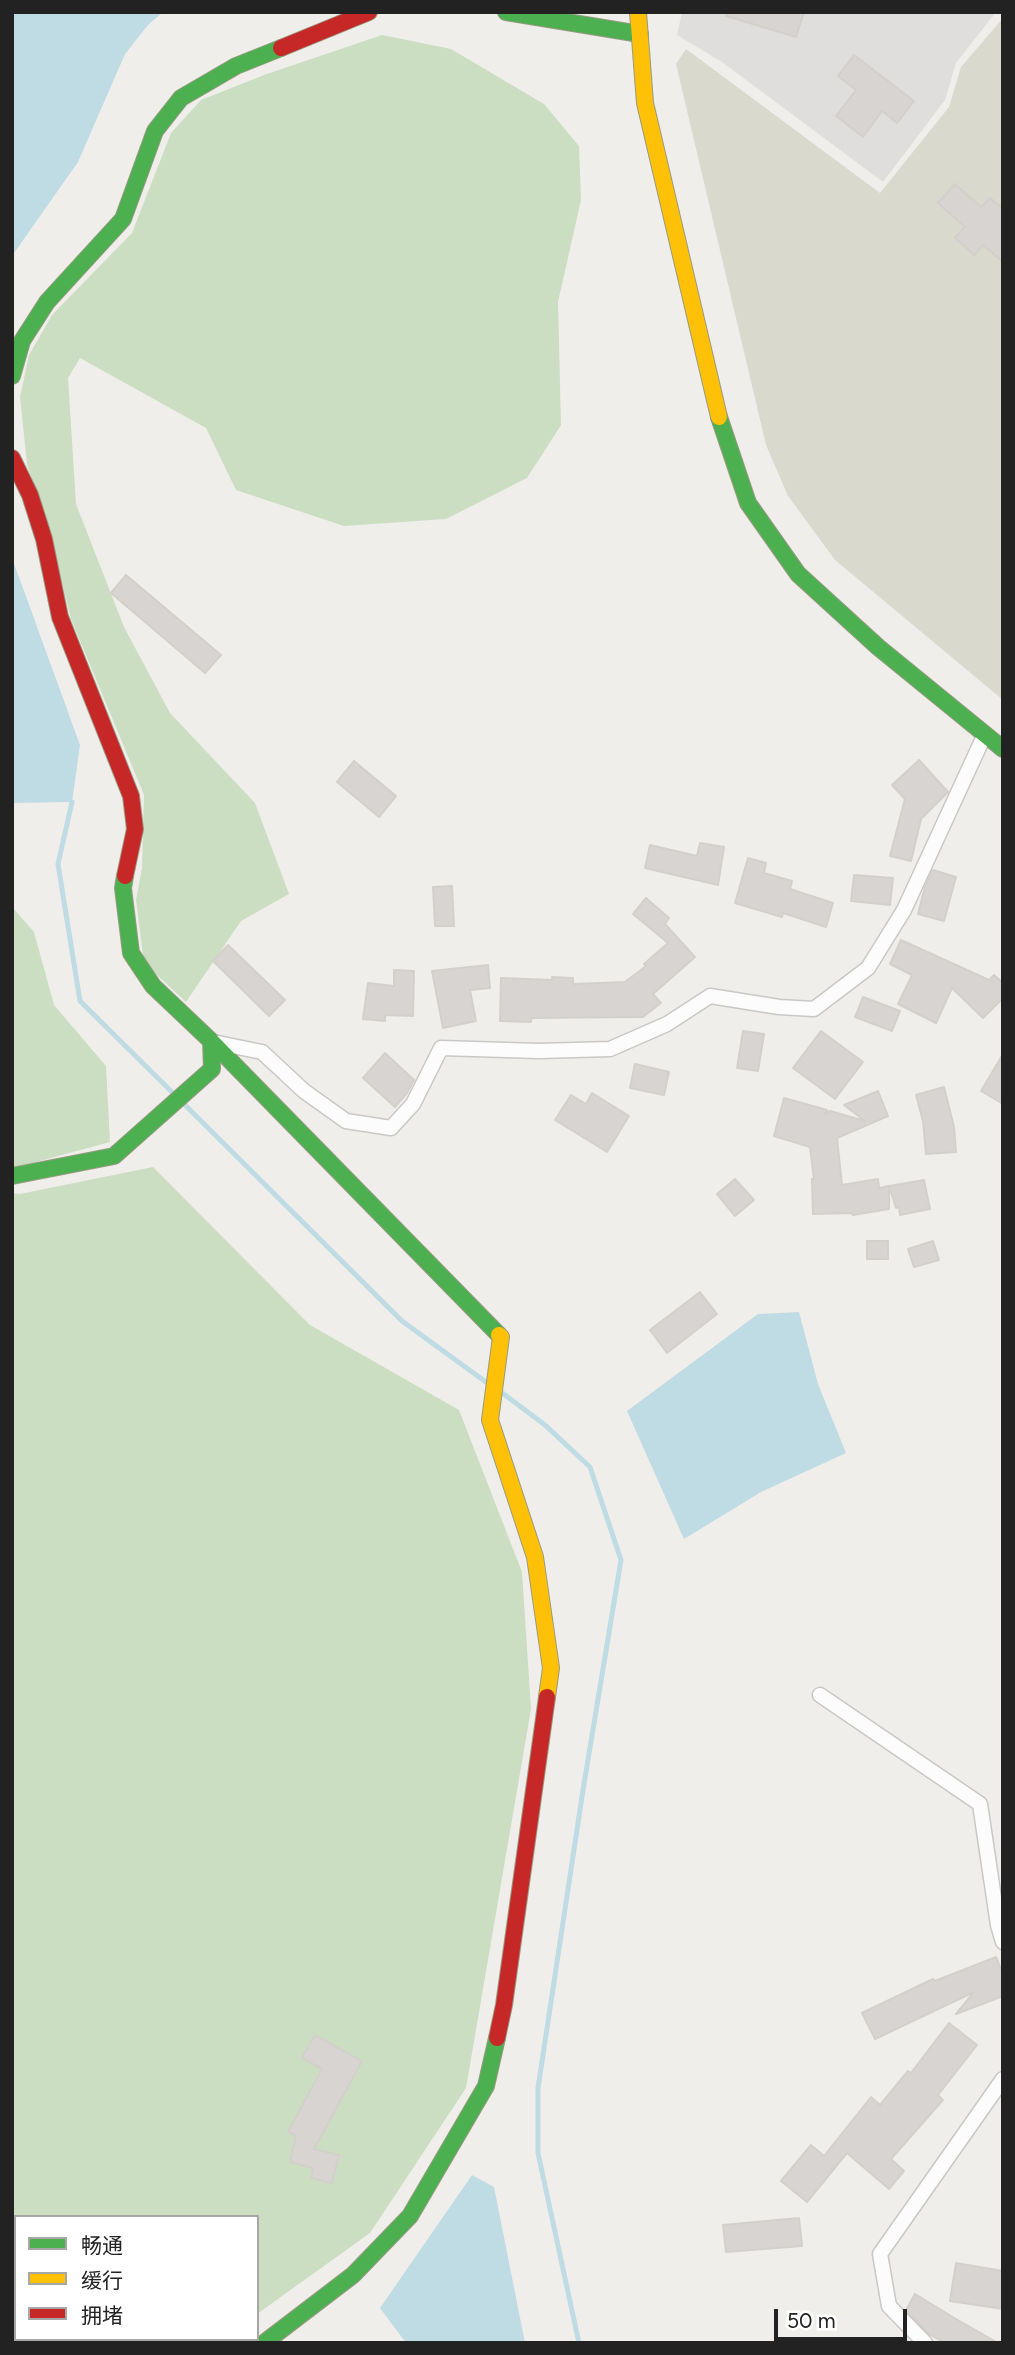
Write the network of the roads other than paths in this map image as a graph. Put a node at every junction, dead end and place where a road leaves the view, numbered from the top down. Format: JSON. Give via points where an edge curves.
{"nodes":[{"id":1,"x":369,"y":12,"type":"edge"},
{"id":2,"x":506,"y":12,"type":"edge"},
{"id":3,"x":638,"y":12,"type":"edge"},
{"id":4,"x":329,"y":20,"type":"edge"},
{"id":5,"x":640,"y":34,"type":"junction"},
{"id":6,"x":12,"y":376,"type":"edge"},
{"id":7,"x":12,"y":458,"type":"edge"},
{"id":8,"x":985,"y":734,"type":"junction"},
{"id":9,"x":1003,"y":749,"type":"edge"},
{"id":10,"x":211,"y":1041,"type":"junction"},
{"id":11,"x":12,"y":1177,"type":"edge"},
{"id":12,"x":820,"y":1695,"type":"dead end"},
{"id":13,"x":1003,"y":1942,"type":"edge"},
{"id":14,"x":1003,"y":2079,"type":"edge"},
{"id":15,"x":264,"y":2343,"type":"edge"},
{"id":16,"x":925,"y":2343,"type":"edge"}],
"edges":[{"from":1,"to":4,"type":"street"},
{"from":2,"to":5,"type":"street"},
{"from":3,"to":5,"type":"street"},
{"from":4,"to":6,"type":"street","via":[[180,98],[155,131],[123,219],[47,302],[22,341]]},
{"from":5,"to":8,"type":"street","via":[[649,117],[722,432],[748,503],[798,574]]},
{"from":7,"to":10,"type":"street","via":[[40,528],[60,617],[131,796],[135,829],[123,888],[131,953],[153,986]]},
{"from":8,"to":9,"type":"street"},
{"from":8,"to":10,"type":"street","via":[[904,910],[868,968],[814,1009],[710,996],[667,1024],[610,1049],[440,1048],[413,1104],[391,1128],[346,1121],[262,1052]]},
{"from":10,"to":11,"type":"street","via":[[212,1069],[114,1156]]},
{"from":10,"to":15,"type":"street","via":[[502,1337],[490,1420],[535,1557],[551,1668],[504,2005],[486,2086],[410,2216],[353,2275]]},
{"from":12,"to":13,"type":"street","via":[[980,1804]]},
{"from":14,"to":16,"type":"street","via":[[880,2254],[889,2306]]}]}
